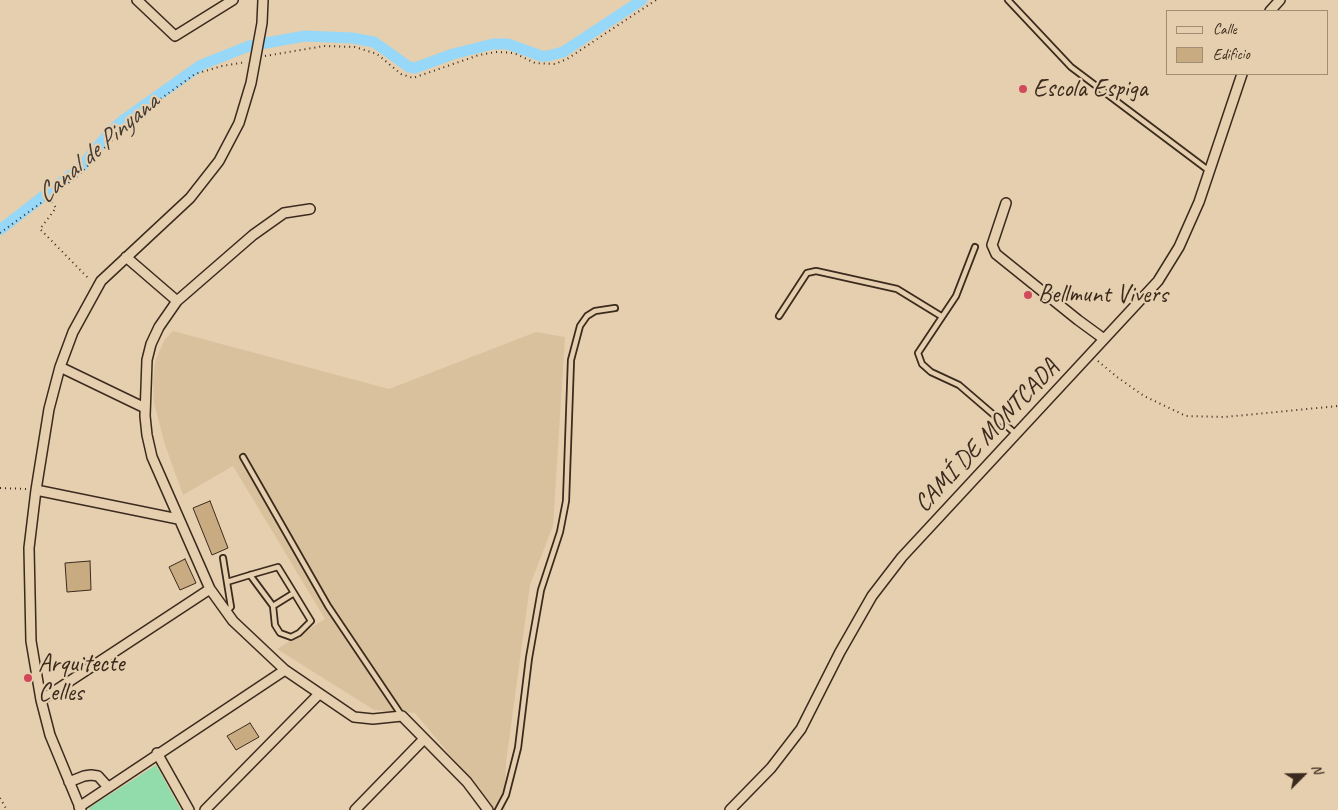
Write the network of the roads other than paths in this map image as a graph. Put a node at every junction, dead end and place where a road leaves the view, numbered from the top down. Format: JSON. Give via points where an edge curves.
{"nodes":[{"id":1,"x":137,"y":0,"type":"edge"},
{"id":2,"x":233,"y":0,"type":"edge"},
{"id":3,"x":263,"y":0,"type":"edge"},
{"id":4,"x":1008,"y":0,"type":"edge"},
{"id":5,"x":1280,"y":0,"type":"edge"},
{"id":6,"x":218,"y":4,"type":"edge"},
{"id":7,"x":1271,"y":10,"type":"edge"},
{"id":8,"x":1242,"y":75,"type":"edge"},
{"id":9,"x":1208,"y":170,"type":"junction"},
{"id":10,"x":1006,"y":203,"type":"dead end"},
{"id":11,"x":310,"y":209,"type":"dead end"},
{"id":12,"x":975,"y":247,"type":"dead end"},
{"id":13,"x":126,"y":257,"type":"junction"},
{"id":14,"x":177,"y":301,"type":"junction"},
{"id":15,"x":615,"y":308,"type":"dead end"},
{"id":16,"x":778,"y":316,"type":"dead end"},
{"id":17,"x":941,"y":316,"type":"junction"},
{"id":18,"x":1104,"y":339,"type":"junction"},
{"id":19,"x":60,"y":367,"type":"junction"},
{"id":20,"x":145,"y":408,"type":"junction"},
{"id":21,"x":1016,"y":434,"type":"junction"},
{"id":22,"x":242,"y":457,"type":"dead end"},
{"id":23,"x":36,"y":490,"type":"junction"},
{"id":24,"x":178,"y":519,"type":"junction"},
{"id":25,"x":223,"y":558,"type":"dead end"},
{"id":26,"x":250,"y":575,"type":"junction"},
{"id":27,"x":227,"y":582,"type":"junction"},
{"id":28,"x":210,"y":589,"type":"junction"},
{"id":29,"x":294,"y":593,"type":"junction"},
{"id":30,"x":273,"y":606,"type":"junction"},
{"id":31,"x":226,"y":612,"type":"junction"},
{"id":32,"x":285,"y":670,"type":"junction"},
{"id":33,"x":319,"y":694,"type":"junction"},
{"id":34,"x":41,"y":700,"type":"junction"},
{"id":35,"x":402,"y":716,"type":"junction"},
{"id":36,"x":424,"y":739,"type":"junction"},
{"id":37,"x":157,"y":753,"type":"junction"},
{"id":38,"x":69,"y":782,"type":"junction"},
{"id":39,"x":108,"y":787,"type":"junction"},
{"id":40,"x":483,"y":807,"type":"edge"},
{"id":41,"x":80,"y":808,"type":"edge"},
{"id":42,"x":189,"y":810,"type":"edge"},
{"id":43,"x":205,"y":810,"type":"edge"},
{"id":44,"x":355,"y":810,"type":"edge"},
{"id":45,"x":498,"y":810,"type":"edge"},
{"id":46,"x":730,"y":810,"type":"edge"}],
"edges":[{"from":1,"to":6,"type":"street","via":[[175,36]]},
{"from":2,"to":6,"type":"street"},
{"from":3,"to":13,"type":"street","via":[[256,56],[239,122],[219,161],[190,198]]},
{"from":4,"to":9,"type":"lane","via":[[1071,67]]},
{"from":5,"to":7,"type":"street"},
{"from":8,"to":9,"type":"street","name":"CAMÍ DE MONTCADA"},
{"from":9,"to":18,"type":"street","name":"CAMÍ DE MONTCADA","via":[[1199,202],[1183,238],[1158,281]]},
{"from":10,"to":18,"type":"street","via":[[992,245],[996,254]]},
{"from":11,"to":14,"type":"street","via":[[284,213],[253,235]]},
{"from":12,"to":17,"type":"lane","via":[[956,296]]},
{"from":13,"to":14,"type":"street"},
{"from":13,"to":19,"type":"street","via":[[97,287],[73,332]]},
{"from":14,"to":20,"type":"street","via":[[151,344]]},
{"from":15,"to":45,"type":"lane","via":[[587,316],[580,326],[571,360],[566,501],[560,532],[541,590],[518,748],[506,795]]},
{"from":16,"to":17,"type":"lane","via":[[808,273],[816,271],[897,289]]},
{"from":17,"to":21,"type":"lane","via":[[918,353],[922,364],[958,385]]},
{"from":18,"to":21,"type":"street","name":"CAMÍ DE MONTCADA"},
{"from":19,"to":20,"type":"street"},
{"from":19,"to":23,"type":"street","via":[[49,409]]},
{"from":20,"to":24,"type":"street","via":[[152,457]]},
{"from":21,"to":46,"type":"street","name":"CAMÍ DE MONTCADA","via":[[902,556],[872,596],[801,729],[771,768]]},
{"from":22,"to":35,"type":"lane","via":[[328,606]]},
{"from":23,"to":24,"type":"street"},
{"from":23,"to":34,"type":"street","via":[[29,548],[32,641]]},
{"from":24,"to":28,"type":"street"},
{"from":25,"to":27,"type":"lane"},
{"from":26,"to":27,"type":"lane"},
{"from":26,"to":29,"type":"lane","via":[[278,567]]},
{"from":26,"to":30,"type":"lane"},
{"from":27,"to":31,"type":"lane","via":[[231,607]]},
{"from":28,"to":31,"type":"street"},
{"from":28,"to":34,"type":"street"},
{"from":29,"to":30,"type":"lane"},
{"from":29,"to":30,"type":"lane","via":[[311,621],[299,633],[291,637],[280,633],[275,626]]},
{"from":31,"to":32,"type":"street"},
{"from":32,"to":33,"type":"street"},
{"from":32,"to":37,"type":"street"},
{"from":33,"to":35,"type":"street","via":[[354,717]]},
{"from":33,"to":43,"type":"street"},
{"from":34,"to":38,"type":"street","via":[[50,735]]},
{"from":35,"to":36,"type":"street"},
{"from":36,"to":40,"type":"street","via":[[467,782]]},
{"from":36,"to":44,"type":"street"},
{"from":37,"to":39,"type":"street"},
{"from":37,"to":42,"type":"street"},
{"from":38,"to":39,"type":"street","via":[[91,775],[98,776]]},
{"from":38,"to":41,"type":"street"},
{"from":39,"to":41,"type":"street"}]}
